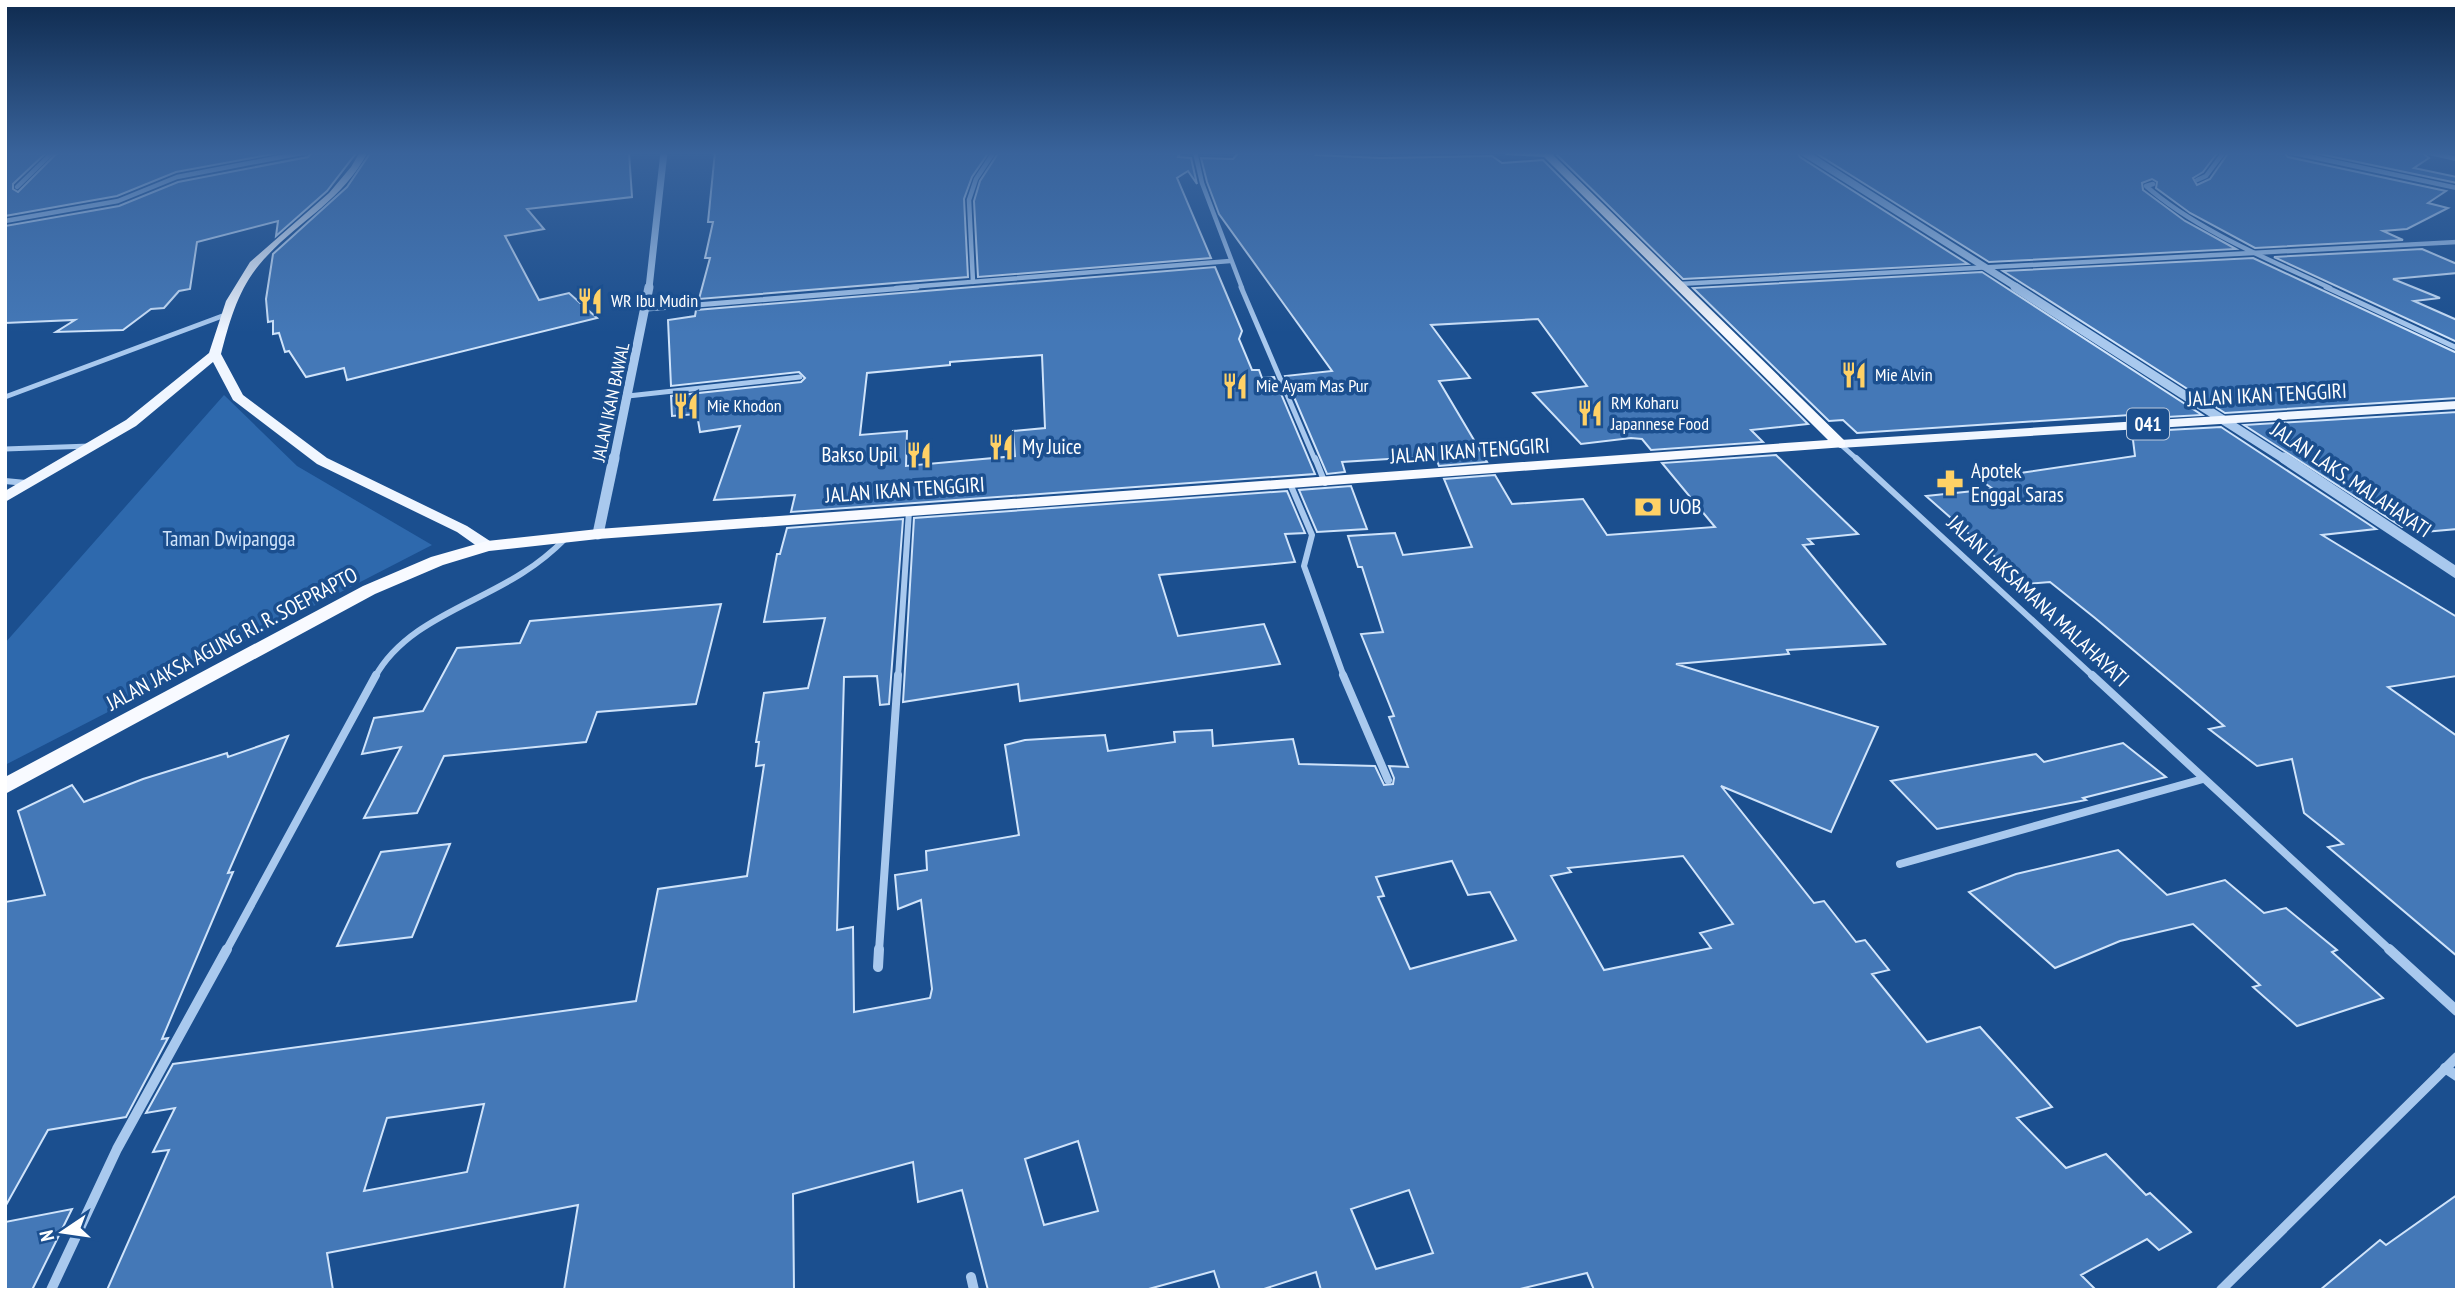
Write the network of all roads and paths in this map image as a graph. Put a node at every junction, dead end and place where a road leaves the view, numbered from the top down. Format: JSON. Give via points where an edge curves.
{"nodes":[{"id":1,"x":57,"y":212,"type":"edge"},
{"id":2,"x":312,"y":212,"type":"edge"},
{"id":3,"x":657,"y":212,"type":"edge"},
{"id":4,"x":970,"y":212,"type":"edge"},
{"id":5,"x":1213,"y":212,"type":"edge"},
{"id":6,"x":1607,"y":212,"type":"edge"},
{"id":7,"x":1897,"y":212,"type":"edge"},
{"id":8,"x":2183,"y":212,"type":"edge"},
{"id":9,"x":5,"y":221,"type":"edge"},
{"id":10,"x":2457,"y":242,"type":"edge"},
{"id":11,"x":2261,"y":256,"type":"junction"},
{"id":12,"x":1230,"y":261,"type":"junction"},
{"id":13,"x":1982,"y":267,"type":"junction"},
{"id":14,"x":973,"y":282,"type":"junction"},
{"id":15,"x":1677,"y":285,"type":"junction"},
{"id":16,"x":647,"y":309,"type":"junction"},
{"id":17,"x":225,"y":315,"type":"junction"},
{"id":18,"x":2457,"y":348,"type":"edge"},
{"id":19,"x":215,"y":354,"type":"junction"},
{"id":20,"x":800,"y":377,"type":"dead end"},
{"id":21,"x":628,"y":396,"type":"junction"},
{"id":22,"x":5,"y":397,"type":"edge"},
{"id":23,"x":2457,"y":405,"type":"edge"},
{"id":24,"x":2224,"y":419,"type":"junction"},
{"id":25,"x":1840,"y":444,"type":"junction"},
{"id":26,"x":90,"y":446,"type":"junction"},
{"id":27,"x":5,"y":449,"type":"edge"},
{"id":28,"x":5,"y":481,"type":"edge"},
{"id":29,"x":26,"y":482,"type":"junction"},
{"id":30,"x":1325,"y":483,"type":"junction"},
{"id":31,"x":1291,"y":486,"type":"junction"},
{"id":32,"x":5,"y":498,"type":"edge"},
{"id":33,"x":909,"y":510,"type":"junction"},
{"id":34,"x":598,"y":534,"type":"junction"},
{"id":35,"x":566,"y":537,"type":"junction"},
{"id":36,"x":487,"y":546,"type":"junction"},
{"id":37,"x":2457,"y":573,"type":"edge"},
{"id":38,"x":2203,"y":779,"type":"junction"},
{"id":39,"x":1388,"y":780,"type":"dead end"},
{"id":40,"x":5,"y":787,"type":"edge"},
{"id":41,"x":1900,"y":864,"type":"dead end"},
{"id":42,"x":878,"y":967,"type":"dead end"},
{"id":43,"x":2457,"y":1011,"type":"edge"},
{"id":44,"x":2457,"y":1057,"type":"edge"},
{"id":45,"x":2445,"y":1068,"type":"junction"},
{"id":46,"x":2457,"y":1076,"type":"edge"},
{"id":47,"x":971,"y":1277,"type":"dead end"},
{"id":48,"x":51,"y":1290,"type":"edge"},
{"id":49,"x":974,"y":1290,"type":"edge"},
{"id":50,"x":2221,"y":1290,"type":"edge"}],
"edges":[{"from":1,"to":9,"type":"street"},
{"from":2,"to":17,"type":"main road","via":[[260,256]]},
{"from":3,"to":16,"type":"street","name":"JALAN IKAN BAWAL"},
{"from":4,"to":14,"type":"street"},
{"from":5,"to":12,"type":"street"},
{"from":6,"to":15,"type":"highway","name":"JALAN LAKSAMANA MALAHAYATI"},
{"from":7,"to":13,"type":"street","name":"JALAN LAKS. MALAHAYATI"},
{"from":8,"to":11,"type":"street"},
{"from":10,"to":11,"type":"street"},
{"from":11,"to":13,"type":"street"},
{"from":11,"to":18,"type":"street"},
{"from":12,"to":14,"type":"street"},
{"from":12,"to":30,"type":"street"},
{"from":13,"to":15,"type":"street"},
{"from":13,"to":24,"type":"street","name":"JALAN LAKS. MALAHAYATI"},
{"from":14,"to":16,"type":"street"},
{"from":15,"to":25,"type":"highway","name":"JALAN LAKSAMANA MALAHAYATI"},
{"from":16,"to":21,"type":"street","name":"JALAN IKAN BAWAL"},
{"from":17,"to":19,"type":"main road"},
{"from":17,"to":22,"type":"street"},
{"from":19,"to":26,"type":"main road","via":[[131,423]]},
{"from":19,"to":36,"type":"main road","via":[[237,397],[322,461],[462,529]]},
{"from":20,"to":21,"type":"street"},
{"from":21,"to":34,"type":"street","name":"JALAN IKAN BAWAL"},
{"from":23,"to":24,"type":"main road","name":"JALAN IKAN TENGGIRI","number":"041"},
{"from":24,"to":25,"type":"main road","name":"JALAN IKAN TENGGIRI","number":"041"},
{"from":24,"to":37,"type":"street","name":"JALAN LAKS. MALAHAYATI"},
{"from":25,"to":30,"type":"highway","name":"JALAN IKAN TENGGIRI"},
{"from":25,"to":38,"type":"street","name":"JALAN LAKSAMANA MALAHAYATI"},
{"from":26,"to":27,"type":"street"},
{"from":26,"to":29,"type":"main road"},
{"from":28,"to":29,"type":"street"},
{"from":29,"to":32,"type":"main road"},
{"from":30,"to":31,"type":"highway","name":"JALAN IKAN TENGGIRI"},
{"from":31,"to":33,"type":"highway","name":"JALAN IKAN TENGGIRI"},
{"from":31,"to":39,"type":"street","via":[[1312,535],[1304,566],[1329,643]]},
{"from":33,"to":34,"type":"highway","name":"JALAN IKAN TENGGIRI"},
{"from":33,"to":42,"type":"street"},
{"from":34,"to":35,"type":"highway","name":"JALAN IKAN TENGGIRI"},
{"from":35,"to":36,"type":"highway","name":"JALAN IKAN TENGGIRI"},
{"from":35,"to":48,"type":"street","via":[[538,564],[419,630],[384,661],[117,1149]]},
{"from":36,"to":40,"type":"highway","name":"JALAN JAKSA AGUNG RI. R. SOEPRAPTO","via":[[369,590]]},
{"from":38,"to":41,"type":"street"},
{"from":38,"to":43,"type":"street","name":"JALAN LAKSAMANA MALAHAYATI"},
{"from":44,"to":45,"type":"street"},
{"from":45,"to":46,"type":"street"},
{"from":45,"to":50,"type":"street"},
{"from":47,"to":49,"type":"street"}]}
